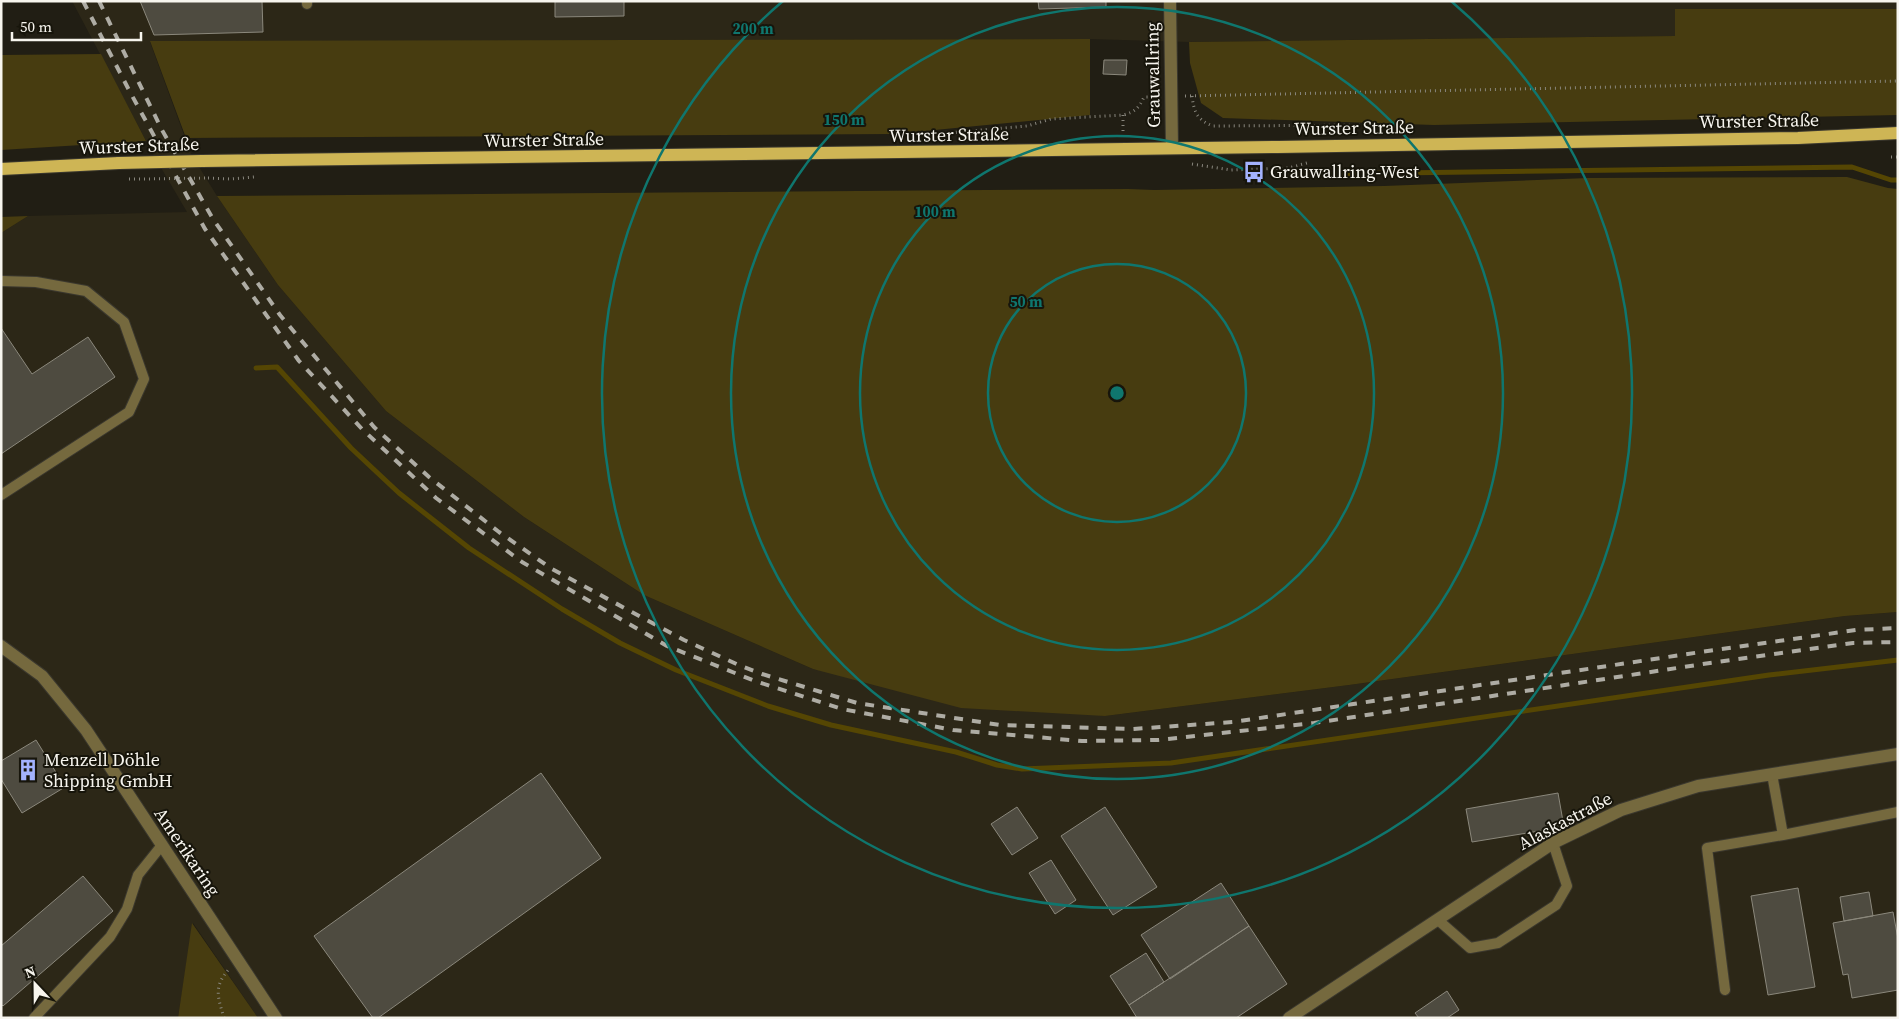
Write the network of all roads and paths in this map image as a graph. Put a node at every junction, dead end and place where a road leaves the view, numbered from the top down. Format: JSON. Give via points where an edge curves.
{"nodes":[{"id":1,"x":1170,"y":1,"type":"edge"},
{"id":2,"x":1898,"y":81,"type":"edge"},
{"id":3,"x":1192,"y":96,"type":"dead end"},
{"id":4,"x":1898,"y":133,"type":"edge"},
{"id":5,"x":1172,"y":148,"type":"junction"},
{"id":6,"x":1898,"y":157,"type":"edge"},
{"id":7,"x":1891,"y":158,"type":"dead end"},
{"id":8,"x":1307,"y":162,"type":"dead end"},
{"id":9,"x":1191,"y":164,"type":"dead end"},
{"id":10,"x":1,"y":169,"type":"edge"},
{"id":11,"x":208,"y":178,"type":"dead end"},
{"id":12,"x":144,"y":179,"type":"dead end"},
{"id":13,"x":1,"y":281,"type":"edge"},
{"id":14,"x":1,"y":495,"type":"edge"},
{"id":15,"x":1,"y":646,"type":"edge"},
{"id":16,"x":1898,"y":754,"type":"edge"},
{"id":17,"x":1772,"y":774,"type":"junction"},
{"id":18,"x":1898,"y":812,"type":"edge"},
{"id":19,"x":1784,"y":835,"type":"junction"},
{"id":20,"x":1553,"y":843,"type":"junction"},
{"id":21,"x":162,"y":845,"type":"junction"},
{"id":22,"x":1438,"y":920,"type":"junction"},
{"id":23,"x":238,"y":959,"type":"junction"},
{"id":24,"x":1725,"y":990,"type":"dead end"},
{"id":25,"x":34,"y":1018,"type":"edge"},
{"id":26,"x":224,"y":1018,"type":"edge"},
{"id":27,"x":276,"y":1018,"type":"edge"},
{"id":28,"x":1289,"y":1018,"type":"edge"}],
"edges":[{"from":1,"to":5,"type":"street","name":"Grauwallring"},
{"from":2,"to":3,"type":"path"},
{"from":4,"to":5,"type":"main road","name":"Wurster Straße","via":[[1798,138]]},
{"from":5,"to":10,"type":"main road","name":"Wurster Straße","bridge":true,"via":[[202,161]]},
{"from":6,"to":7,"type":"path"},
{"from":8,"to":9,"type":"path","via":[[1288,168],[1231,170]]},
{"from":11,"to":12,"type":"path","bridge":true},
{"from":13,"to":14,"type":"lane","via":[[36,282],[86,290],[124,322],[144,379],[128,412]]},
{"from":15,"to":21,"type":"street","name":"Amerikaring","via":[[42,676],[61,699],[86,730]]},
{"from":16,"to":17,"type":"street","name":"Alaskastraße"},
{"from":17,"to":19,"type":"lane"},
{"from":17,"to":20,"type":"street","name":"Alaskastraße","via":[[1698,786],[1621,810]]},
{"from":18,"to":19,"type":"lane"},
{"from":19,"to":24,"type":"lane","via":[[1707,848]]},
{"from":20,"to":22,"type":"street","name":"Alaskastraße"},
{"from":20,"to":22,"type":"lane","via":[[1567,886],[1556,906],[1498,943],[1470,948]]},
{"from":21,"to":23,"type":"street","name":"Amerikaring"},
{"from":21,"to":25,"type":"lane","via":[[138,875],[127,909],[110,937]]},
{"from":22,"to":28,"type":"street","name":"Alaskastraße"},
{"from":23,"to":26,"type":"path","via":[[221,978],[218,994]]},
{"from":23,"to":27,"type":"street","name":"Amerikaring"}]}
